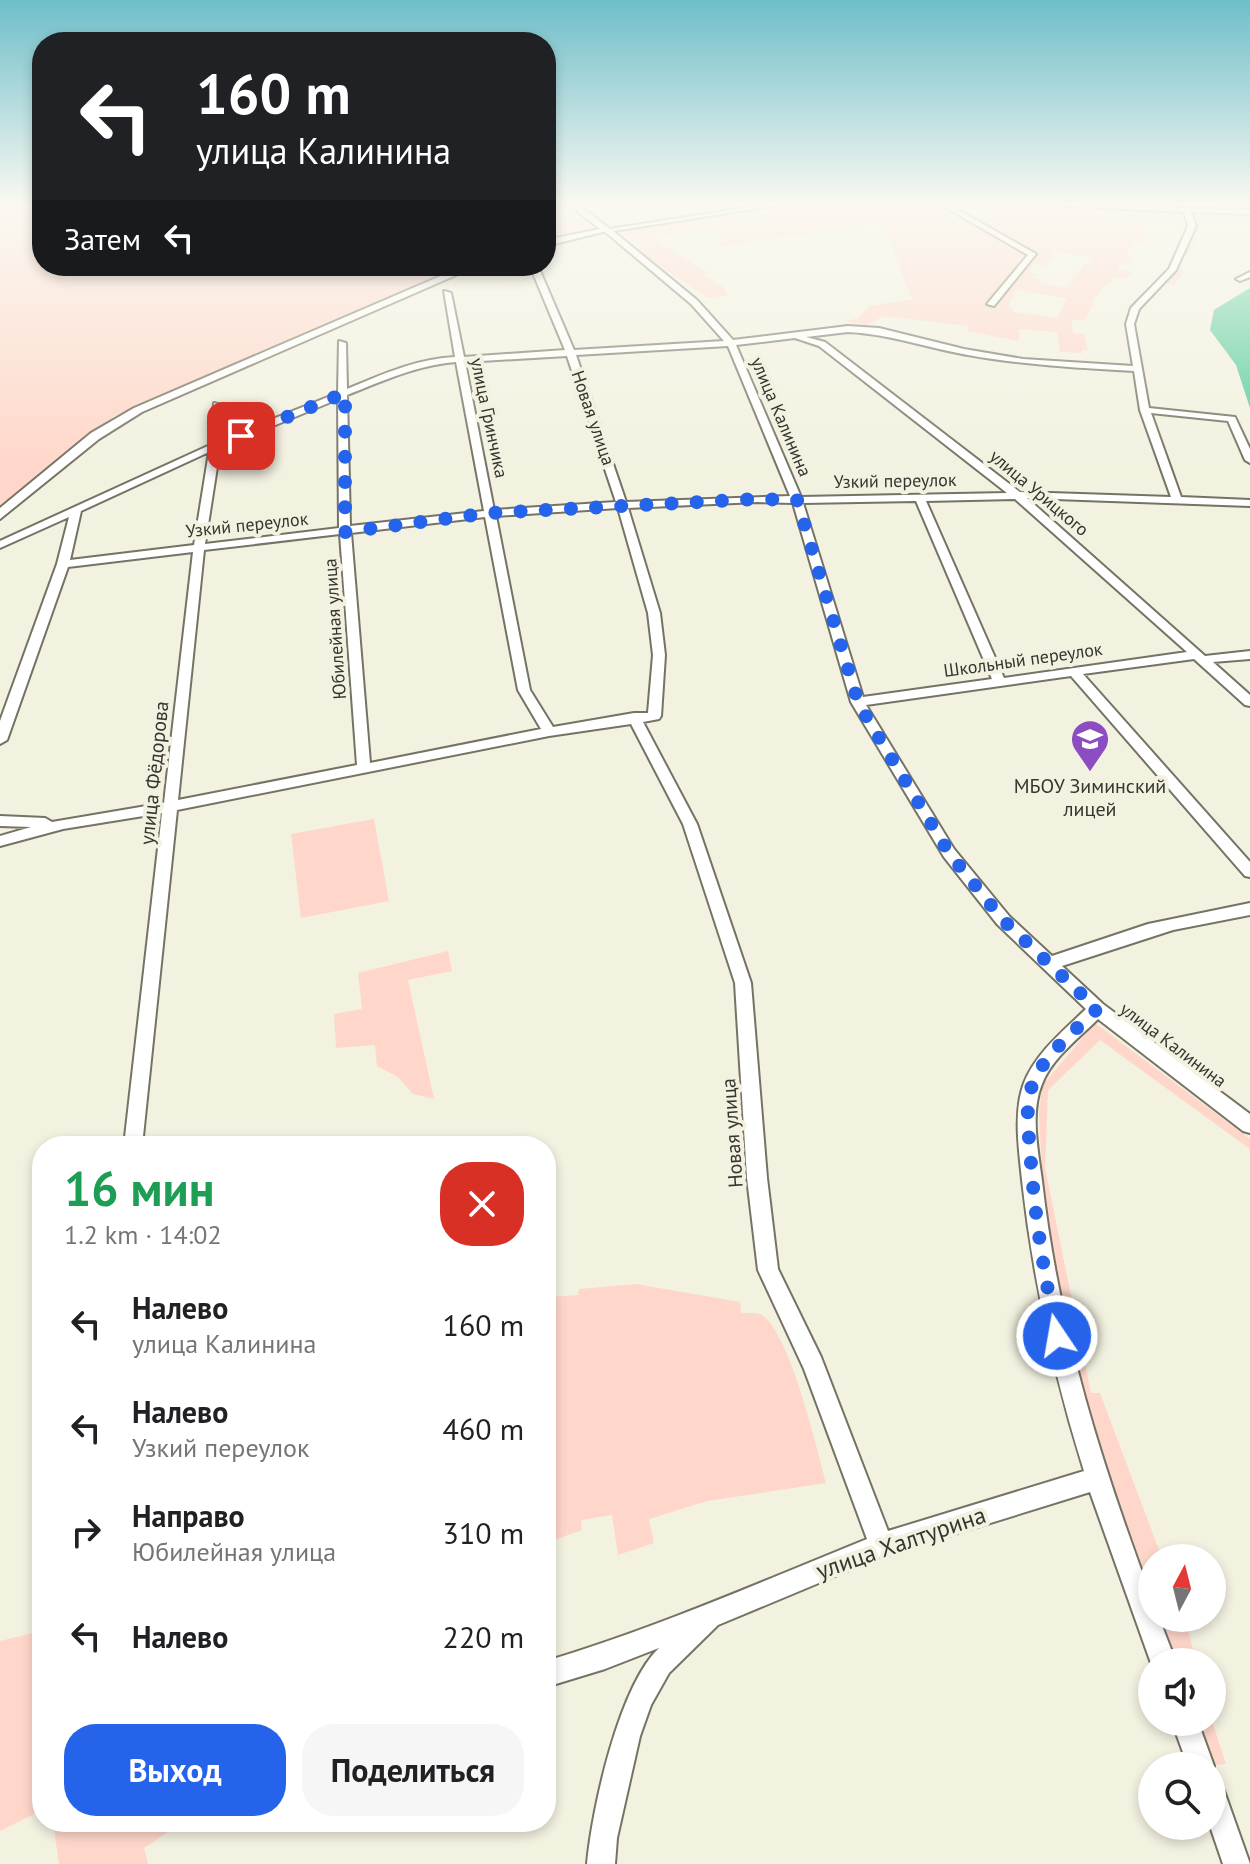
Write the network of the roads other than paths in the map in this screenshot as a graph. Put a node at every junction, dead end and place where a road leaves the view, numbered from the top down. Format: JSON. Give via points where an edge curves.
{"nodes":[{"id":1,"x":411,"y":290,"type":"edge"},
{"id":2,"x":544,"y":290,"type":"edge"},
{"id":3,"x":679,"y":290,"type":"edge"},
{"id":4,"x":1002,"y":290,"type":"edge"},
{"id":5,"x":1153,"y":290,"type":"edge"},
{"id":6,"x":447,"y":293,"type":"dead end"},
{"id":7,"x":991,"y":304,"type":"dead end"},
{"id":8,"x":823,"y":330,"type":"junction"},
{"id":9,"x":789,"y":335,"type":"junction"},
{"id":10,"x":342,"y":343,"type":"dead end"},
{"id":11,"x":731,"y":343,"type":"junction"},
{"id":12,"x":822,"y":344,"type":"junction"},
{"id":13,"x":571,"y":354,"type":"junction"},
{"id":14,"x":458,"y":359,"type":"junction"},
{"id":15,"x":1139,"y":369,"type":"junction"},
{"id":16,"x":345,"y":393,"type":"junction"},
{"id":17,"x":217,"y":405,"type":"dead end"},
{"id":18,"x":1145,"y":410,"type":"junction"},
{"id":19,"x":215,"y":446,"type":"junction"},
{"id":20,"x":1250,"y":460,"type":"edge"},
{"id":21,"x":1019,"y":497,"type":"junction"},
{"id":22,"x":920,"y":498,"type":"junction"},
{"id":23,"x":797,"y":500,"type":"junction"},
{"id":24,"x":1177,"y":500,"type":"junction"},
{"id":25,"x":1250,"y":503,"type":"edge"},
{"id":26,"x":622,"y":505,"type":"junction"},
{"id":27,"x":77,"y":508,"type":"junction"},
{"id":28,"x":490,"y":513,"type":"junction"},
{"id":29,"x":0,"y":515,"type":"edge"},
{"id":30,"x":345,"y":532,"type":"junction"},
{"id":31,"x":0,"y":545,"type":"edge"},
{"id":32,"x":199,"y":548,"type":"junction"},
{"id":33,"x":63,"y":564,"type":"junction"},
{"id":34,"x":1250,"y":655,"type":"edge"},
{"id":35,"x":1197,"y":658,"type":"junction"},
{"id":36,"x":1074,"y":672,"type":"junction"},
{"id":37,"x":999,"y":681,"type":"junction"},
{"id":38,"x":858,"y":702,"type":"junction"},
{"id":39,"x":1250,"y":702,"type":"edge"},
{"id":40,"x":634,"y":717,"type":"junction"},
{"id":41,"x":549,"y":732,"type":"junction"},
{"id":42,"x":0,"y":740,"type":"edge"},
{"id":43,"x":364,"y":769,"type":"junction"},
{"id":44,"x":170,"y":807,"type":"junction"},
{"id":45,"x":0,"y":821,"type":"edge"},
{"id":46,"x":63,"y":824,"type":"junction"},
{"id":47,"x":0,"y":841,"type":"edge"},
{"id":48,"x":1250,"y":872,"type":"edge"},
{"id":49,"x":1250,"y":909,"type":"edge"},
{"id":50,"x":1049,"y":964,"type":"junction"},
{"id":51,"x":1097,"y":1009,"type":"junction"},
{"id":52,"x":1250,"y":1125,"type":"edge"},
{"id":53,"x":134,"y":1136,"type":"edge"},
{"id":54,"x":1095,"y":1479,"type":"junction"},
{"id":55,"x":881,"y":1545,"type":"junction"},
{"id":56,"x":709,"y":1616,"type":"junction"},
{"id":57,"x":1158,"y":1648,"type":"edge"},
{"id":58,"x":556,"y":1671,"type":"edge"},
{"id":59,"x":1226,"y":1834,"type":"edge"},
{"id":60,"x":601,"y":1864,"type":"edge"},
{"id":61,"x":1237,"y":1864,"type":"edge"}],
"edges":[{"from":1,"to":29,"type":"street","via":[[138,410],[95,436]]},
{"from":2,"to":13,"type":"street","name":"Новая улица"},
{"from":3,"to":11,"type":"street","name":"улица Калинина"},
{"from":4,"to":7,"type":"street"},
{"from":5,"to":15,"type":"street","via":[[1135,308],[1130,324]]},
{"from":6,"to":14,"type":"street","name":"улица Гринчика"},
{"from":8,"to":9,"type":"street"},
{"from":8,"to":12,"type":"street"},
{"from":8,"to":15,"type":"street","via":[[879,331],[1023,362]]},
{"from":9,"to":11,"type":"street"},
{"from":9,"to":12,"type":"street","name":"улица Урицкого"},
{"from":10,"to":16,"type":"street","name":"Юбилейная улица"},
{"from":11,"to":13,"type":"street"},
{"from":11,"to":23,"type":"street","name":"улица Калинина"},
{"from":12,"to":21,"type":"street","name":"улица Урицкого"},
{"from":13,"to":14,"type":"street"},
{"from":13,"to":26,"type":"street","name":"Новая улица"},
{"from":14,"to":16,"type":"street","via":[[418,365]]},
{"from":14,"to":28,"type":"street","name":"улица Гринчика"},
{"from":15,"to":18,"type":"street"},
{"from":16,"to":19,"type":"street"},
{"from":16,"to":30,"type":"street","name":"Юбилейная улица"},
{"from":17,"to":19,"type":"street","name":"улица Фёдорова"},
{"from":18,"to":20,"type":"street","via":[[1232,419]]},
{"from":18,"to":24,"type":"street"},
{"from":19,"to":27,"type":"street"},
{"from":19,"to":32,"type":"street","name":"улица Фёдорова"},
{"from":21,"to":22,"type":"street","name":"Узкий переулок"},
{"from":21,"to":24,"type":"street","name":"Узкий переулок"},
{"from":21,"to":35,"type":"street","name":"улица Урицкого"},
{"from":22,"to":23,"type":"street","name":"Узкий переулок"},
{"from":22,"to":37,"type":"street"},
{"from":23,"to":26,"type":"street","name":"Узкий переулок"},
{"from":23,"to":38,"type":"street","name":"улица Калинина"},
{"from":24,"to":25,"type":"street","name":"Узкий переулок"},
{"from":26,"to":28,"type":"street","name":"Узкий переулок"},
{"from":26,"to":40,"type":"street","name":"Новая улица","via":[[654,613],[659,655],[654,716]]},
{"from":27,"to":31,"type":"street"},
{"from":27,"to":33,"type":"street"},
{"from":28,"to":30,"type":"street","name":"Узкий переулок"},
{"from":28,"to":41,"type":"street","name":"улица Гринчика","via":[[524,690]]},
{"from":30,"to":32,"type":"street","name":"Узкий переулок"},
{"from":30,"to":43,"type":"street","name":"Юбилейная улица"},
{"from":32,"to":33,"type":"street","name":"Узкий переулок"},
{"from":32,"to":44,"type":"street","name":"улица Фёдорова"},
{"from":33,"to":42,"type":"street"},
{"from":34,"to":35,"type":"street","name":"Школьный переулок"},
{"from":35,"to":36,"type":"street","name":"Школьный переулок"},
{"from":35,"to":39,"type":"street","name":"улица Урицкого"},
{"from":36,"to":37,"type":"street","name":"Школьный переулок"},
{"from":36,"to":48,"type":"street"},
{"from":37,"to":38,"type":"street","name":"Школьный переулок"},
{"from":38,"to":50,"type":"street","name":"улица Калинина","via":[[949,853],[1003,920]]},
{"from":40,"to":41,"type":"street"},
{"from":40,"to":55,"type":"street","name":"Новая улица","via":[[690,824],[743,983],[768,1270],[813,1365]]},
{"from":41,"to":43,"type":"street"},
{"from":43,"to":44,"type":"street"},
{"from":44,"to":46,"type":"street"},
{"from":44,"to":53,"type":"street","name":"улица Фёдорова"},
{"from":45,"to":46,"type":"street"},
{"from":46,"to":47,"type":"street"},
{"from":49,"to":50,"type":"street","via":[[1124,935]]},
{"from":50,"to":51,"type":"street","name":"улица Калинина"},
{"from":51,"to":52,"type":"street","name":"улица Калинина"},
{"from":51,"to":54,"type":"street","via":[[1059,1048],[1029,1094],[1038,1244],[1068,1389]]},
{"from":54,"to":55,"type":"street","name":"улица Халтурина"},
{"from":54,"to":57,"type":"street"},
{"from":55,"to":56,"type":"street","name":"улица Халтурина"},
{"from":56,"to":58,"type":"street","name":"улица Халтурина"},
{"from":56,"to":60,"type":"street","name":"улица Халтурина","via":[[660,1664],[640,1699],[606,1824]]},
{"from":59,"to":61,"type":"street"}]}
